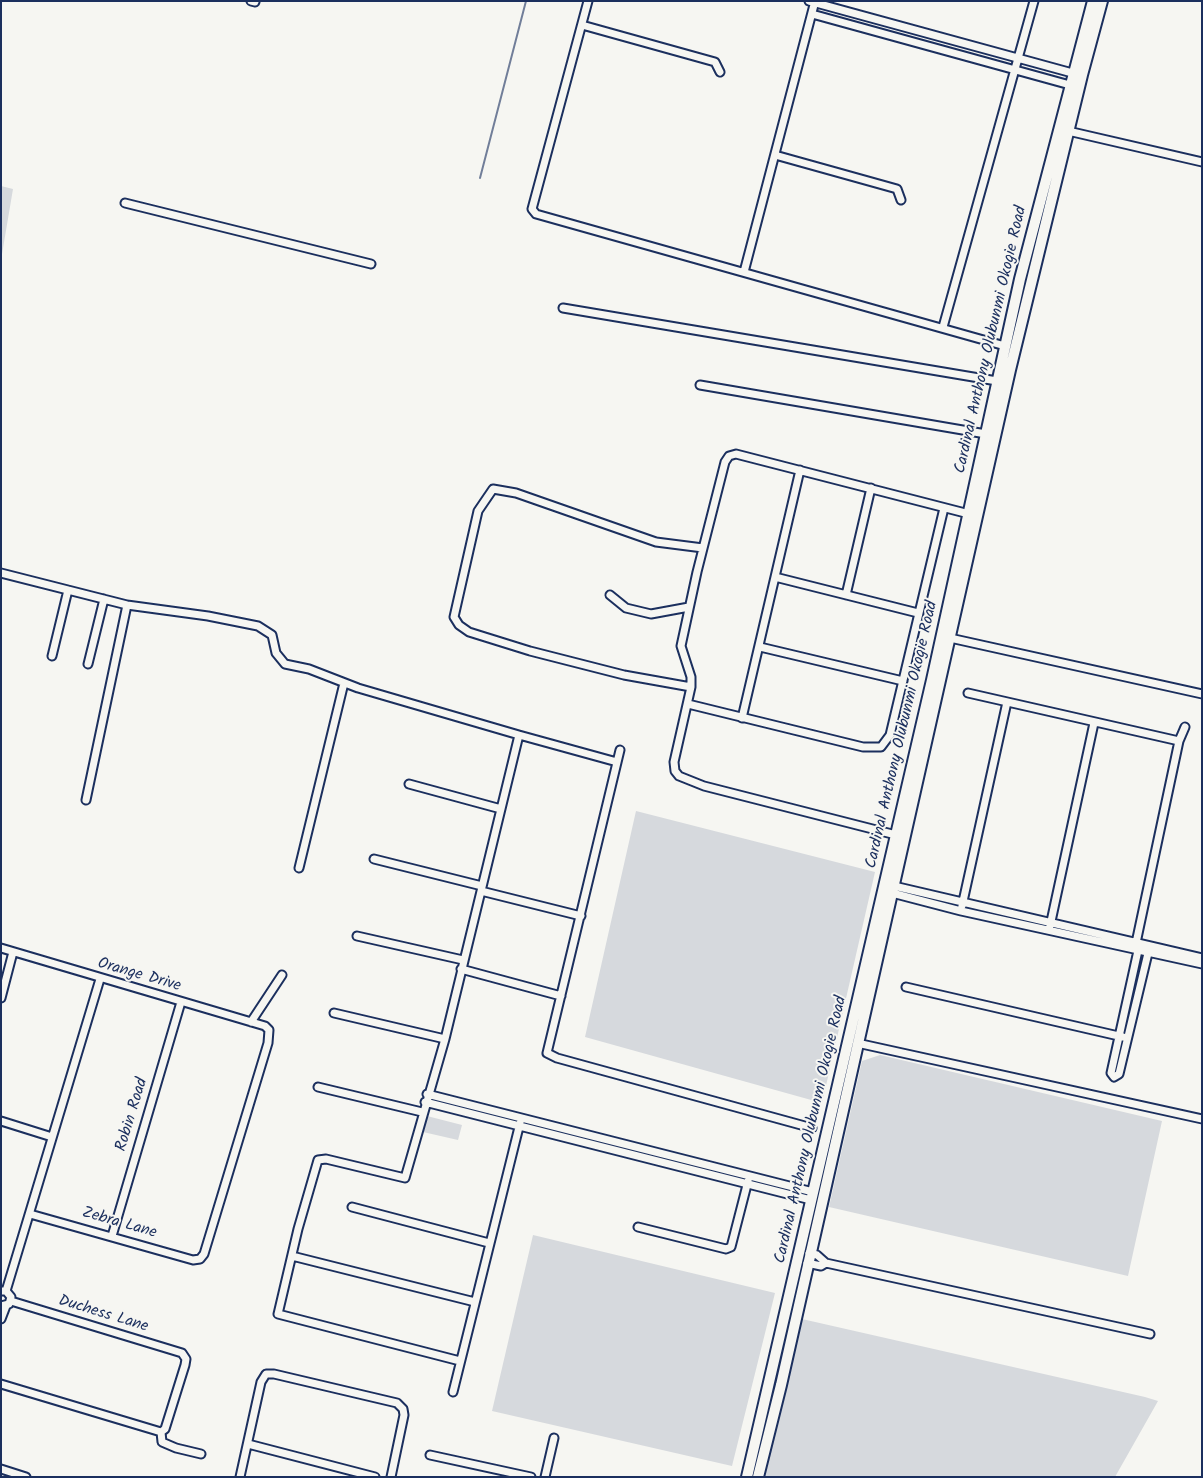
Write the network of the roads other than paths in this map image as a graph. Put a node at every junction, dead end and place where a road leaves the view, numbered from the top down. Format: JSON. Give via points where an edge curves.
{"nodes":[{"id":1,"x":588,"y":1,"type":"edge"},
{"id":2,"x":1034,"y":1,"type":"edge"},
{"id":3,"x":1092,"y":1,"type":"edge"},
{"id":4,"x":1102,"y":1,"type":"edge"},
{"id":5,"x":813,"y":2,"type":"edge"},
{"id":6,"x":812,"y":14,"type":"junction"},
{"id":7,"x":582,"y":25,"type":"junction"},
{"id":8,"x":1018,"y":58,"type":"junction"},
{"id":9,"x":1015,"y":69,"type":"junction"},
{"id":10,"x":720,"y":72,"type":"dead end"},
{"id":11,"x":1077,"y":74,"type":"junction"},
{"id":12,"x":1070,"y":85,"type":"junction"},
{"id":13,"x":1068,"y":131,"type":"junction"},
{"id":14,"x":776,"y":155,"type":"junction"},
{"id":15,"x":1202,"y":162,"type":"edge"},
{"id":16,"x":901,"y":200,"type":"dead end"},
{"id":17,"x":125,"y":203,"type":"dead end"},
{"id":18,"x":371,"y":264,"type":"dead end"},
{"id":19,"x":744,"y":272,"type":"junction"},
{"id":20,"x":563,"y":308,"type":"dead end"},
{"id":21,"x":943,"y":327,"type":"junction"},
{"id":22,"x":1005,"y":346,"type":"junction"},
{"id":23,"x":996,"y":381,"type":"junction"},
{"id":24,"x":700,"y":385,"type":"dead end"},
{"id":25,"x":986,"y":434,"type":"junction"},
{"id":26,"x":800,"y":470,"type":"junction"},
{"id":27,"x":871,"y":488,"type":"junction"},
{"id":28,"x":944,"y":508,"type":"junction"},
{"id":29,"x":967,"y":514,"type":"junction"},
{"id":30,"x":978,"y":517,"type":"junction"},
{"id":31,"x":703,"y":548,"type":"junction"},
{"id":32,"x":1,"y":574,"type":"edge"},
{"id":33,"x":775,"y":577,"type":"junction"},
{"id":34,"x":68,"y":590,"type":"junction"},
{"id":35,"x":610,"y":595,"type":"dead end"},
{"id":36,"x":846,"y":595,"type":"junction"},
{"id":37,"x":104,"y":599,"type":"junction"},
{"id":38,"x":127,"y":605,"type":"junction"},
{"id":39,"x":689,"y":607,"type":"junction"},
{"id":40,"x":918,"y":614,"type":"junction"},
{"id":41,"x":950,"y":638,"type":"junction"},
{"id":42,"x":760,"y":647,"type":"junction"},
{"id":43,"x":52,"y":656,"type":"dead end"},
{"id":44,"x":88,"y":664,"type":"dead end"},
{"id":45,"x":903,"y":681,"type":"junction"},
{"id":46,"x":344,"y":683,"type":"junction"},
{"id":47,"x":690,"y":688,"type":"junction"},
{"id":48,"x":968,"y":693,"type":"dead end"},
{"id":49,"x":1202,"y":694,"type":"edge"},
{"id":50,"x":1007,"y":702,"type":"junction"},
{"id":51,"x":688,"y":704,"type":"junction"},
{"id":52,"x":742,"y":718,"type":"junction"},
{"id":53,"x":1094,"y":723,"type":"junction"},
{"id":54,"x":1185,"y":727,"type":"dead end"},
{"id":55,"x":519,"y":735,"type":"junction"},
{"id":56,"x":1179,"y":741,"type":"junction"},
{"id":57,"x":620,"y":750,"type":"dead end"},
{"id":58,"x":617,"y":762,"type":"junction"},
{"id":59,"x":410,"y":784,"type":"dead end"},
{"id":60,"x":86,"y":800,"type":"dead end"},
{"id":61,"x":501,"y":809,"type":"junction"},
{"id":62,"x":896,"y":835,"type":"junction"},
{"id":63,"x":374,"y":859,"type":"dead end"},
{"id":64,"x":299,"y":868,"type":"dead end"},
{"id":65,"x":481,"y":889,"type":"junction"},
{"id":66,"x":893,"y":890,"type":"junction"},
{"id":67,"x":962,"y":908,"type":"junction"},
{"id":68,"x":581,"y":916,"type":"junction"},
{"id":69,"x":1051,"y":922,"type":"junction"},
{"id":70,"x":1049,"y":931,"type":"junction"},
{"id":71,"x":357,"y":936,"type":"dead end"},
{"id":72,"x":877,"y":939,"type":"junction"},
{"id":73,"x":1138,"y":946,"type":"junction"},
{"id":74,"x":1,"y":948,"type":"edge"},
{"id":75,"x":1149,"y":949,"type":"junction"},
{"id":76,"x":13,"y":952,"type":"junction"},
{"id":77,"x":1202,"y":958,"type":"edge"},
{"id":78,"x":463,"y":960,"type":"junction"},
{"id":79,"x":1202,"y":964,"type":"edge"},
{"id":80,"x":461,"y":969,"type":"junction"},
{"id":81,"x":282,"y":976,"type":"dead end"},
{"id":82,"x":100,"y":979,"type":"junction"},
{"id":83,"x":906,"y":987,"type":"dead end"},
{"id":84,"x":561,"y":996,"type":"junction"},
{"id":85,"x":1,"y":998,"type":"edge"},
{"id":86,"x":181,"y":1002,"type":"junction"},
{"id":87,"x":334,"y":1013,"type":"dead end"},
{"id":88,"x":251,"y":1022,"type":"junction"},
{"id":89,"x":1120,"y":1036,"type":"junction"},
{"id":90,"x":1128,"y":1038,"type":"junction"},
{"id":91,"x":445,"y":1039,"type":"junction"},
{"id":92,"x":857,"y":1043,"type":"junction"},
{"id":93,"x":318,"y":1087,"type":"dead end"},
{"id":94,"x":427,"y":1094,"type":"junction"},
{"id":95,"x":425,"y":1102,"type":"junction"},
{"id":96,"x":422,"y":1112,"type":"junction"},
{"id":97,"x":1202,"y":1119,"type":"edge"},
{"id":98,"x":1,"y":1121,"type":"edge"},
{"id":99,"x":521,"y":1122,"type":"junction"},
{"id":100,"x":812,"y":1128,"type":"dead end"},
{"id":101,"x":52,"y":1137,"type":"junction"},
{"id":102,"x":748,"y":1179,"type":"junction"},
{"id":103,"x":812,"y":1196,"type":"junction"},
{"id":104,"x":352,"y":1206,"type":"dead end"},
{"id":105,"x":30,"y":1214,"type":"junction"},
{"id":106,"x":638,"y":1226,"type":"dead end"},
{"id":107,"x":112,"y":1236,"type":"junction"},
{"id":108,"x":489,"y":1243,"type":"junction"},
{"id":109,"x":292,"y":1256,"type":"junction"},
{"id":110,"x":808,"y":1258,"type":"junction"},
{"id":111,"x":200,"y":1259,"type":"joint"},
{"id":112,"x":826,"y":1263,"type":"junction"},
{"id":113,"x":4,"y":1291,"type":"edge"},
{"id":114,"x":475,"y":1302,"type":"junction"},
{"id":115,"x":6,"y":1304,"type":"edge"},
{"id":116,"x":1,"y":1319,"type":"edge"},
{"id":117,"x":1150,"y":1334,"type":"dead end"},
{"id":118,"x":460,"y":1361,"type":"junction"},
{"id":119,"x":1,"y":1384,"type":"edge"},
{"id":120,"x":453,"y":1392,"type":"dead end"},
{"id":121,"x":161,"y":1432,"type":"junction"},
{"id":122,"x":554,"y":1438,"type":"dead end"},
{"id":123,"x":248,"y":1444,"type":"junction"},
{"id":124,"x":201,"y":1454,"type":"dead end"},
{"id":125,"x":430,"y":1455,"type":"dead end"},
{"id":126,"x":1,"y":1469,"type":"edge"},
{"id":127,"x":26,"y":1477,"type":"edge"},
{"id":128,"x":240,"y":1477,"type":"edge"},
{"id":129,"x":376,"y":1477,"type":"edge"},
{"id":130,"x":391,"y":1477,"type":"edge"},
{"id":131,"x":531,"y":1477,"type":"edge"},
{"id":132,"x":545,"y":1477,"type":"edge"},
{"id":133,"x":747,"y":1477,"type":"edge"},
{"id":134,"x":758,"y":1477,"type":"edge"}],
"edges":[{"from":1,"to":7,"type":"street"},
{"from":2,"to":8,"type":"street"},
{"from":3,"to":11,"type":"street","name":"Cardinal Anthony Olubunmi Okogie Road"},
{"from":4,"to":11,"type":"street","name":"Cardinal Anthony Olubunmi Okogie Road"},
{"from":5,"to":6,"type":"street"},
{"from":5,"to":8,"type":"street"},
{"from":6,"to":9,"type":"street"},
{"from":6,"to":14,"type":"street"},
{"from":7,"to":10,"type":"street","via":[[715,62]]},
{"from":7,"to":19,"type":"street","via":[[532,209],[536,214]]},
{"from":8,"to":9,"type":"street"},
{"from":8,"to":11,"type":"street"},
{"from":9,"to":12,"type":"street"},
{"from":9,"to":21,"type":"street"},
{"from":11,"to":12,"type":"street","name":"Cardinal Anthony Olubunmi Okogie Road"},
{"from":11,"to":13,"type":"street","name":"Cardinal Anthony Olubunmi Okogie Road"},
{"from":12,"to":22,"type":"street","name":"Cardinal Anthony Olubunmi Okogie Road"},
{"from":13,"to":15,"type":"street"},
{"from":13,"to":30,"type":"street","name":"Cardinal Anthony Olubunmi Okogie Road"},
{"from":14,"to":16,"type":"street","via":[[897,189]]},
{"from":14,"to":19,"type":"street"},
{"from":17,"to":18,"type":"street"},
{"from":19,"to":21,"type":"street"},
{"from":20,"to":23,"type":"street"},
{"from":21,"to":22,"type":"street"},
{"from":22,"to":23,"type":"street","name":"Cardinal Anthony Olubunmi Okogie Road"},
{"from":23,"to":25,"type":"street","name":"Cardinal Anthony Olubunmi Okogie Road"},
{"from":24,"to":25,"type":"street"},
{"from":25,"to":29,"type":"street","name":"Cardinal Anthony Olubunmi Okogie Road"},
{"from":26,"to":27,"type":"street"},
{"from":26,"to":31,"type":"street","via":[[736,454],[728,456]]},
{"from":26,"to":33,"type":"street"},
{"from":27,"to":28,"type":"street"},
{"from":27,"to":36,"type":"street"},
{"from":28,"to":29,"type":"street"},
{"from":28,"to":40,"type":"street"},
{"from":29,"to":30,"type":"street"},
{"from":29,"to":62,"type":"street","name":"Cardinal Anthony Olubunmi Okogie Road"},
{"from":30,"to":41,"type":"street","name":"Cardinal Anthony Olubunmi Okogie Road"},
{"from":31,"to":39,"type":"street"},
{"from":31,"to":47,"type":"street","via":[[656,542],[516,492],[493,488],[478,511],[454,616],[459,625],[469,632],[530,651]]},
{"from":32,"to":34,"type":"street"},
{"from":33,"to":36,"type":"street"},
{"from":33,"to":42,"type":"street"},
{"from":34,"to":37,"type":"street"},
{"from":34,"to":43,"type":"street"},
{"from":35,"to":39,"type":"street","via":[[626,608],[651,614]]},
{"from":36,"to":40,"type":"street"},
{"from":37,"to":38,"type":"street"},
{"from":37,"to":44,"type":"street"},
{"from":38,"to":46,"type":"street","via":[[258,626],[272,635],[276,653],[285,664],[309,669]]},
{"from":38,"to":60,"type":"street"},
{"from":39,"to":47,"type":"street","via":[[681,646],[691,677]]},
{"from":40,"to":45,"type":"street"},
{"from":41,"to":49,"type":"street"},
{"from":41,"to":66,"type":"street","name":"Cardinal Anthony Olubunmi Okogie Road"},
{"from":42,"to":45,"type":"street"},
{"from":42,"to":52,"type":"street"},
{"from":45,"to":52,"type":"street","via":[[890,735],[881,747],[863,747]]},
{"from":46,"to":55,"type":"street"},
{"from":46,"to":64,"type":"street"},
{"from":47,"to":51,"type":"street"},
{"from":48,"to":50,"type":"street"},
{"from":50,"to":53,"type":"street"},
{"from":50,"to":67,"type":"street"},
{"from":51,"to":52,"type":"street"},
{"from":51,"to":62,"type":"street","via":[[674,762],[679,776],[704,786]]},
{"from":53,"to":56,"type":"street"},
{"from":53,"to":69,"type":"street"},
{"from":54,"to":56,"type":"street"},
{"from":55,"to":58,"type":"street"},
{"from":55,"to":61,"type":"street"},
{"from":56,"to":73,"type":"street"},
{"from":57,"to":58,"type":"street"},
{"from":58,"to":68,"type":"street"},
{"from":59,"to":61,"type":"street"},
{"from":61,"to":65,"type":"street"},
{"from":62,"to":72,"type":"street","name":"Cardinal Anthony Olubunmi Okogie Road"},
{"from":63,"to":65,"type":"street"},
{"from":65,"to":68,"type":"street"},
{"from":65,"to":78,"type":"street"},
{"from":66,"to":67,"type":"street"},
{"from":66,"to":72,"type":"street","name":"Cardinal Anthony Olubunmi Okogie Road"},
{"from":67,"to":69,"type":"street"},
{"from":67,"to":70,"type":"street"},
{"from":68,"to":84,"type":"street"},
{"from":69,"to":70,"type":"street"},
{"from":69,"to":73,"type":"street"},
{"from":70,"to":73,"type":"street"},
{"from":71,"to":78,"type":"street"},
{"from":72,"to":92,"type":"street","name":"Cardinal Anthony Olubunmi Okogie Road"},
{"from":72,"to":103,"type":"street","name":"Cardinal Anthony Olubunmi Okogie Road"},
{"from":73,"to":75,"type":"street"},
{"from":73,"to":89,"type":"street"},
{"from":74,"to":76,"type":"street","name":"Orange Drive"},
{"from":75,"to":77,"type":"street"},
{"from":75,"to":79,"type":"street"},
{"from":75,"to":90,"type":"street"},
{"from":76,"to":82,"type":"street","name":"Orange Drive"},
{"from":76,"to":85,"type":"street"},
{"from":78,"to":80,"type":"street"},
{"from":80,"to":84,"type":"street"},
{"from":80,"to":91,"type":"street"},
{"from":81,"to":88,"type":"street"},
{"from":82,"to":86,"type":"street","name":"Orange Drive"},
{"from":82,"to":101,"type":"street"},
{"from":83,"to":89,"type":"street"},
{"from":84,"to":100,"type":"street","via":[[547,1053]]},
{"from":86,"to":88,"type":"street","name":"Orange Drive"},
{"from":86,"to":107,"type":"street","name":"Robin Road"},
{"from":87,"to":91,"type":"street"},
{"from":88,"to":111,"type":"street","name":"Orange Drive","via":[[269,1030],[268,1044]]},
{"from":89,"to":90,"type":"street"},
{"from":89,"to":90,"type":"street","via":[[1111,1073],[1114,1077],[1119,1074]]},
{"from":91,"to":94,"type":"street"},
{"from":92,"to":97,"type":"street"},
{"from":92,"to":110,"type":"street","name":"Cardinal Anthony Olubunmi Okogie Road"},
{"from":93,"to":96,"type":"street"},
{"from":94,"to":95,"type":"street"},
{"from":94,"to":99,"type":"street"},
{"from":95,"to":96,"type":"street"},
{"from":95,"to":99,"type":"street"},
{"from":96,"to":109,"type":"street","via":[[405,1178],[326,1159],[318,1160]]},
{"from":98,"to":101,"type":"street"},
{"from":99,"to":102,"type":"street"},
{"from":99,"to":108,"type":"street"},
{"from":101,"to":105,"type":"street"},
{"from":102,"to":103,"type":"street"},
{"from":102,"to":106,"type":"street","via":[[731,1247],[726,1249]]},
{"from":103,"to":133,"type":"street","name":"Cardinal Anthony Olubunmi Okogie Road"},
{"from":104,"to":108,"type":"street"},
{"from":105,"to":107,"type":"street","name":"Zebra Lane"},
{"from":105,"to":113,"type":"street"},
{"from":107,"to":111,"type":"street","name":"Zebra Lane","via":[[193,1260]]},
{"from":108,"to":114,"type":"street"},
{"from":109,"to":114,"type":"street"},
{"from":109,"to":118,"type":"street","via":[[278,1314],[287,1319]]},
{"from":110,"to":112,"type":"street","via":[[821,1266]]},
{"from":110,"to":112,"type":"street","via":[[817,1255]]},
{"from":110,"to":134,"type":"street","name":"Cardinal Anthony Olubunmi Okogie Road"},
{"from":112,"to":117,"type":"street"},
{"from":113,"to":115,"type":"street","via":[[11,1297]]},
{"from":114,"to":118,"type":"street"},
{"from":115,"to":116,"type":"street"},
{"from":115,"to":121,"type":"street","name":"Duchess Lane","via":[[182,1353],[186,1359],[165,1429]]},
{"from":118,"to":120,"type":"street"},
{"from":119,"to":121,"type":"street"},
{"from":121,"to":124,"type":"street","via":[[164,1444]]},
{"from":122,"to":132,"type":"street"},
{"from":123,"to":128,"type":"street"},
{"from":123,"to":129,"type":"street"},
{"from":123,"to":130,"type":"street","via":[[261,1382],[266,1374],[274,1374],[397,1403],[404,1416]]},
{"from":125,"to":131,"type":"street"},
{"from":126,"to":127,"type":"street"}]}
